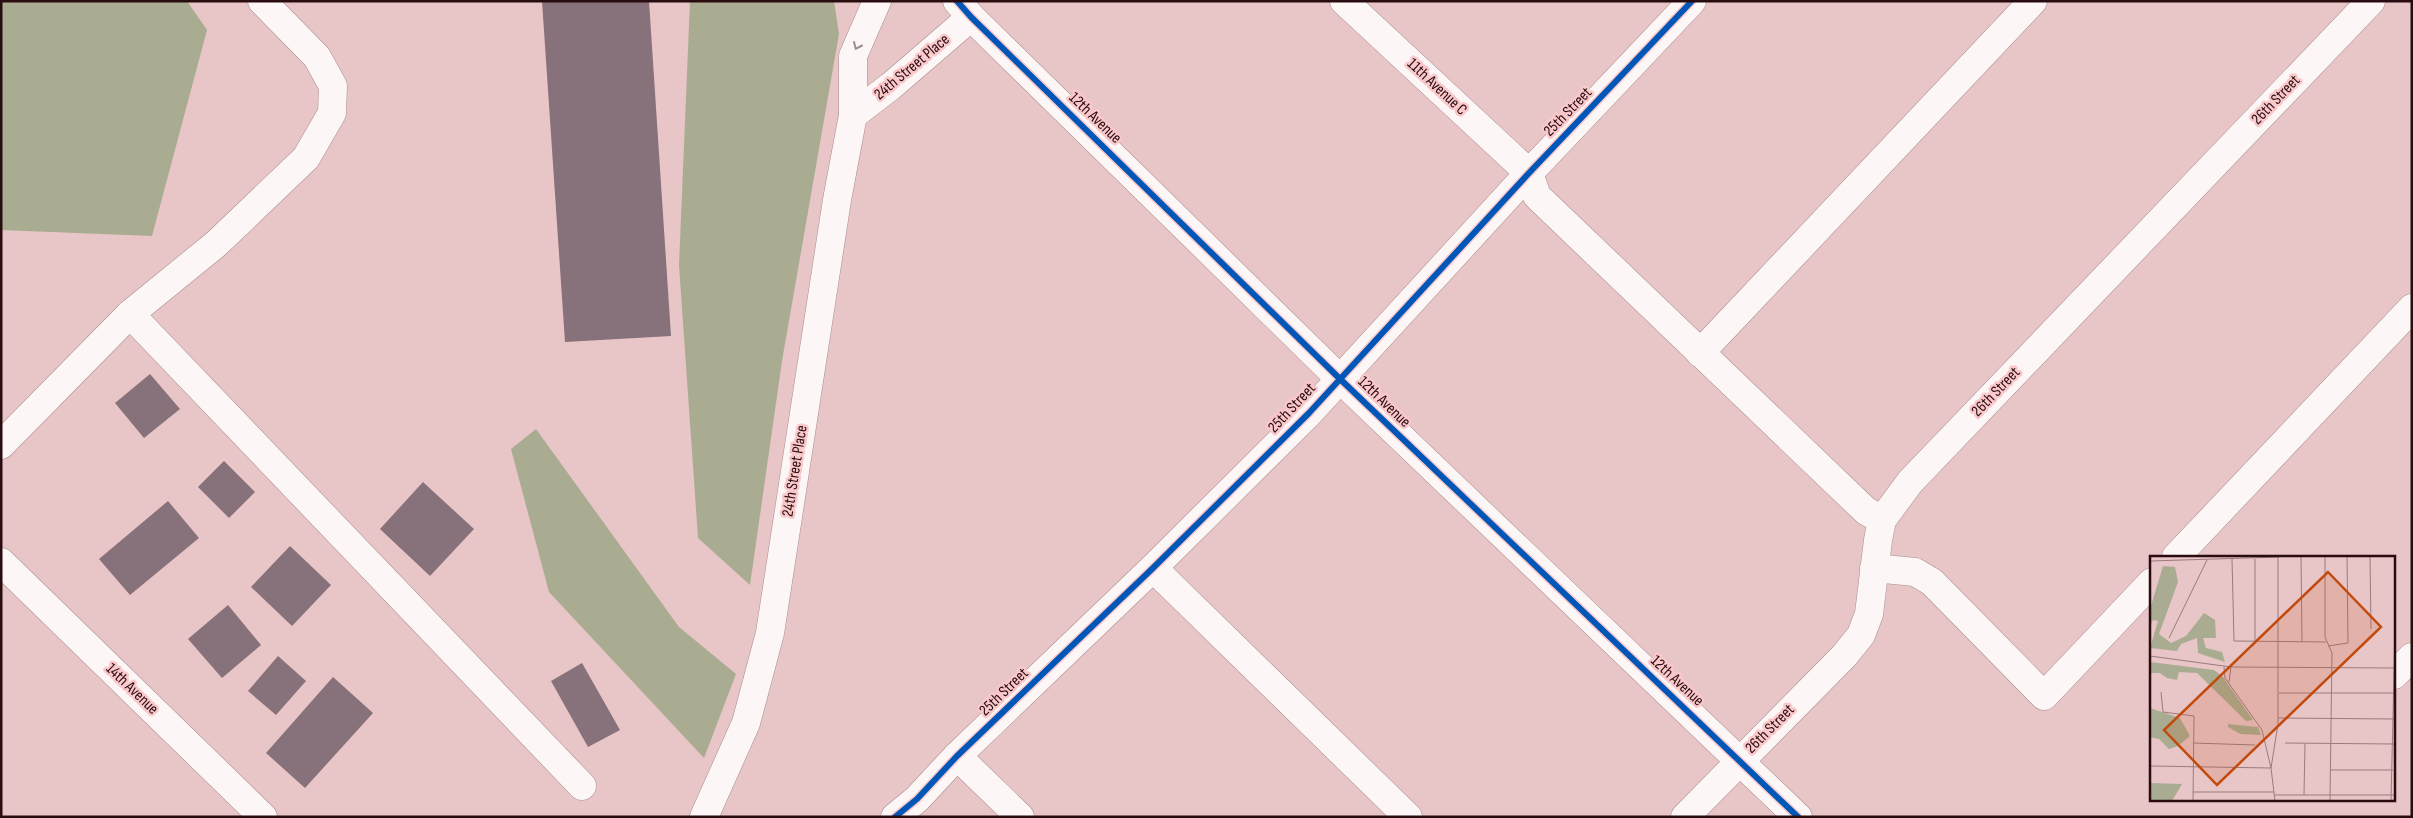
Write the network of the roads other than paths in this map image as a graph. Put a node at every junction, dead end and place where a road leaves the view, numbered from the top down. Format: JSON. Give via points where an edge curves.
{"nodes":[{"id":1,"x":262,"y":1,"type":"edge"},
{"id":2,"x":877,"y":1,"type":"edge"},
{"id":3,"x":1692,"y":1,"type":"edge"},
{"id":4,"x":2033,"y":1,"type":"edge"},
{"id":5,"x":2371,"y":1,"type":"edge"},
{"id":6,"x":1345,"y":2,"type":"edge"},
{"id":7,"x":964,"y":9,"type":"edge"},
{"id":8,"x":853,"y":115,"type":"junction"},
{"id":9,"x":1529,"y":173,"type":"junction"},
{"id":10,"x":2412,"y":308,"type":"edge"},
{"id":11,"x":130,"y":314,"type":"junction"},
{"id":12,"x":1700,"y":353,"type":"junction"},
{"id":13,"x":1339,"y":378,"type":"junction"},
{"id":14,"x":1,"y":445,"type":"edge"},
{"id":15,"x":1882,"y":520,"type":"junction"},
{"id":16,"x":2177,"y":556,"type":"edge"},
{"id":17,"x":1,"y":562,"type":"edge"},
{"id":18,"x":1153,"y":568,"type":"junction"},
{"id":19,"x":1874,"y":568,"type":"junction"},
{"id":20,"x":2150,"y":584,"type":"edge"},
{"id":21,"x":2412,"y":657,"type":"edge"},
{"id":22,"x":2396,"y":673,"type":"edge"},
{"id":23,"x":957,"y":756,"type":"junction"},
{"id":24,"x":1740,"y":759,"type":"junction"},
{"id":25,"x":582,"y":786,"type":"dead end"},
{"id":26,"x":263,"y":817,"type":"edge"},
{"id":27,"x":704,"y":817,"type":"edge"},
{"id":28,"x":894,"y":817,"type":"edge"},
{"id":29,"x":1020,"y":817,"type":"edge"},
{"id":30,"x":1408,"y":817,"type":"edge"},
{"id":31,"x":1685,"y":817,"type":"edge"},
{"id":32,"x":1798,"y":817,"type":"edge"}],
"edges":[{"from":1,"to":11,"type":"street","via":[[317,56],[333,86],[332,113],[306,158],[216,244]]},
{"from":2,"to":8,"type":"street","name":"24th Street Place","one_way":true,"via":[[853,56]]},
{"from":3,"to":9,"type":"street","name":"25th Street"},
{"from":4,"to":12,"type":"street"},
{"from":5,"to":15,"type":"street","name":"26th Street","via":[[1910,482]]},
{"from":6,"to":9,"type":"street","name":"11th Avenue C"},
{"from":7,"to":8,"type":"street","name":"24th Street Place","via":[[891,86]]},
{"from":7,"to":13,"type":"street","name":"12th Avenue"},
{"from":8,"to":27,"type":"street","name":"24th Street Place","via":[[770,633],[746,723]]},
{"from":9,"to":12,"type":"street","via":[[1537,196]]},
{"from":9,"to":13,"type":"street","name":"25th Street"},
{"from":10,"to":16,"type":"street"},
{"from":11,"to":14,"type":"street"},
{"from":11,"to":25,"type":"street"},
{"from":12,"to":15,"type":"street","via":[[1866,511]]},
{"from":13,"to":18,"type":"street","name":"25th Street","via":[[1309,413]]},
{"from":13,"to":24,"type":"street","name":"12th Avenue"},
{"from":15,"to":19,"type":"street","name":"26th Street"},
{"from":17,"to":26,"type":"street","name":"14th Avenue"},
{"from":18,"to":23,"type":"street","name":"25th Street"},
{"from":18,"to":30,"type":"street"},
{"from":19,"to":20,"type":"street","via":[[1916,572],[1932,582],[2044,696]]},
{"from":19,"to":24,"type":"street","name":"26th Street","via":[[1869,614],[1861,635]]},
{"from":21,"to":22,"type":"street"},
{"from":23,"to":28,"type":"street","name":"25th Street","via":[[917,799]]},
{"from":23,"to":29,"type":"street"},
{"from":24,"to":31,"type":"street","name":"26th Street"},
{"from":24,"to":32,"type":"street","name":"12th Avenue"}]}
